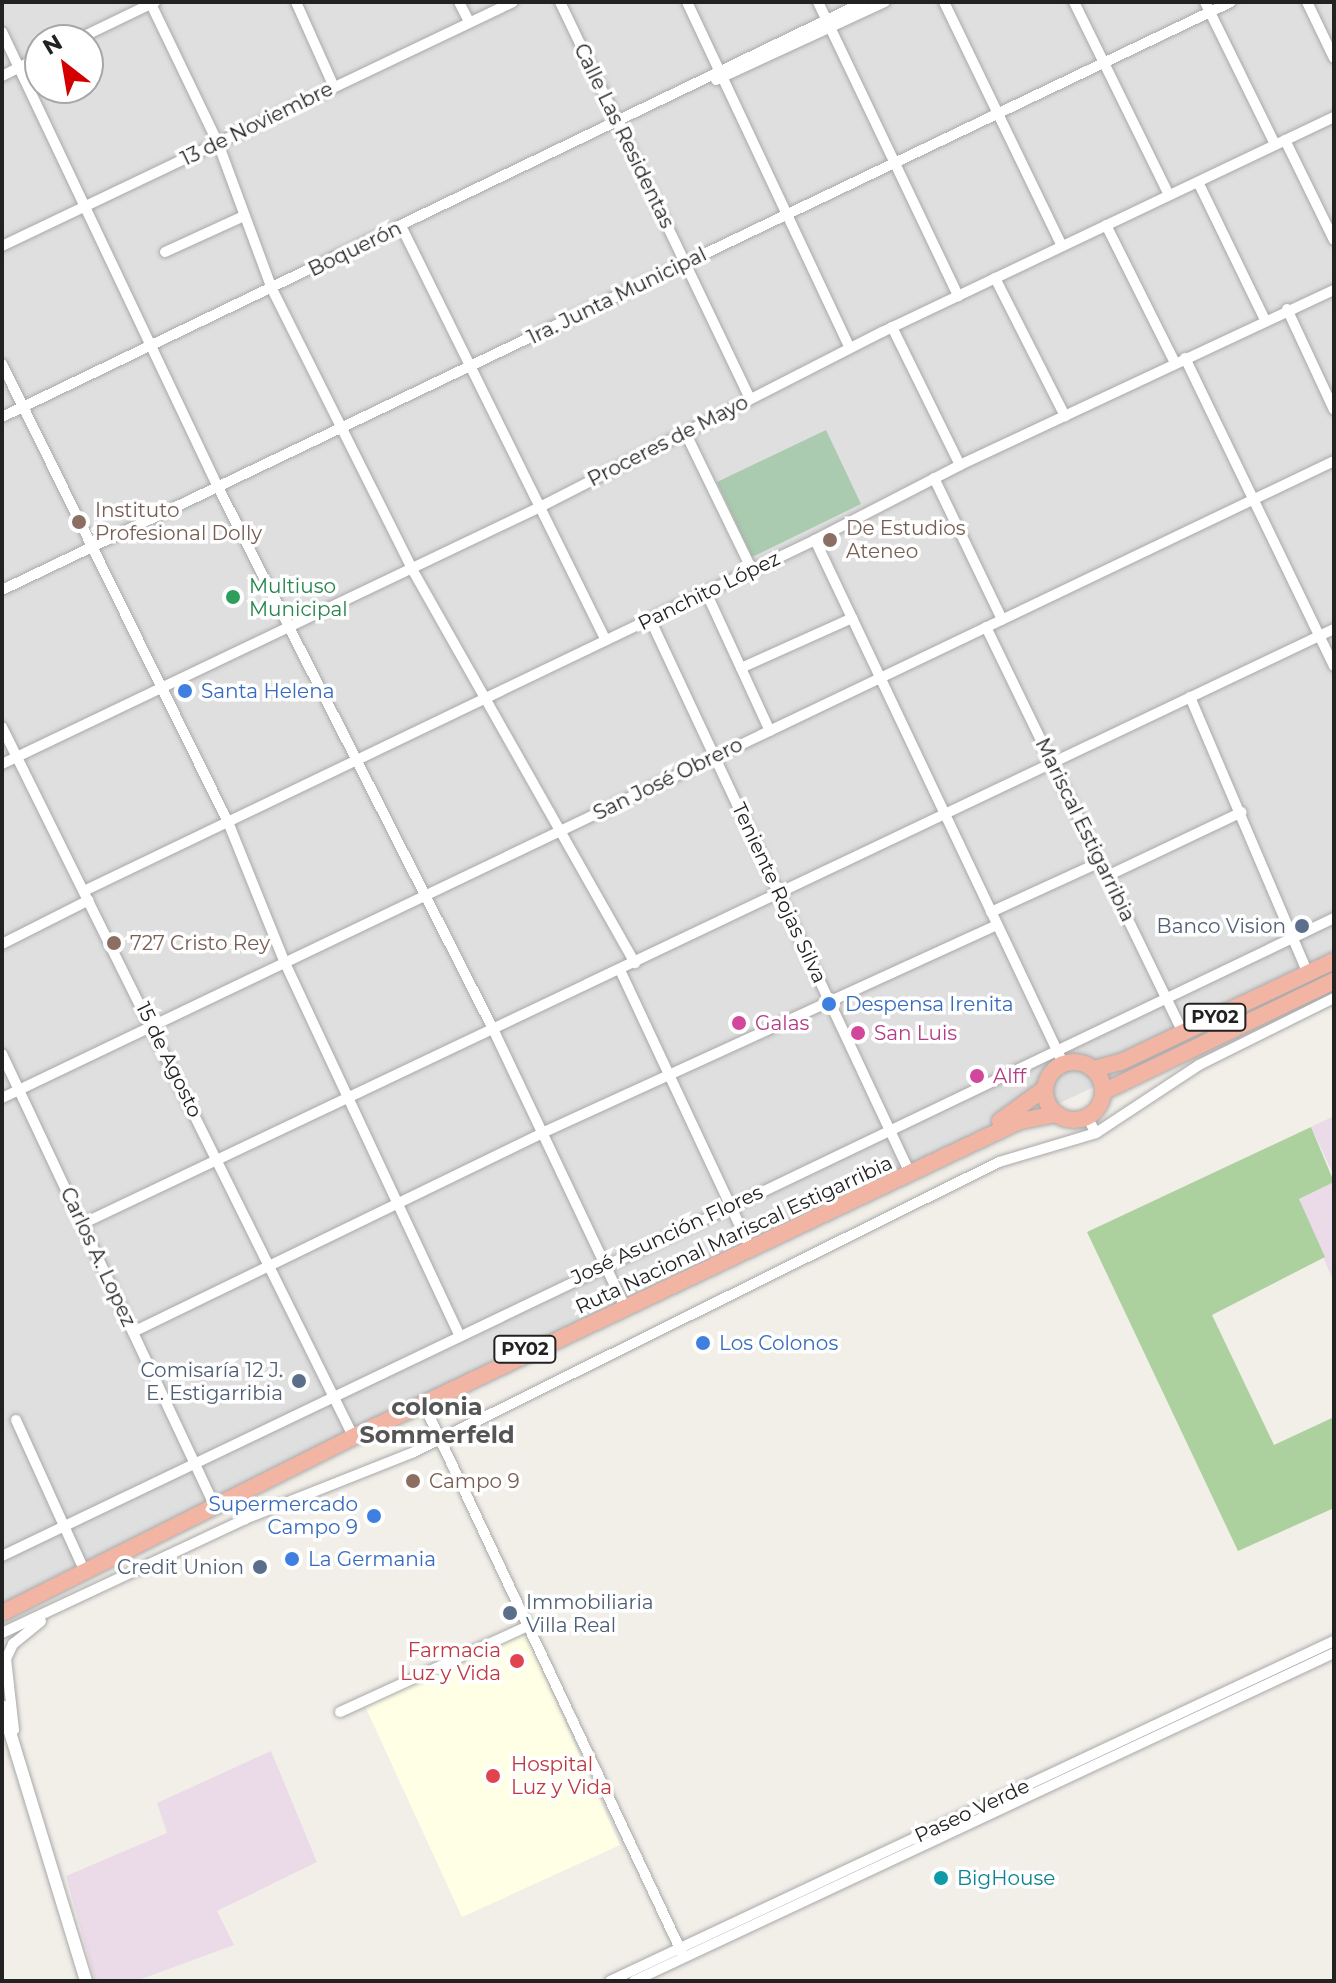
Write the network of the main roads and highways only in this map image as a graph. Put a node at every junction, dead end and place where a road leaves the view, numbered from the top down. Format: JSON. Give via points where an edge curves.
{"nodes":[{"id":1,"x":1334,"y":961,"type":"edge"},
{"id":2,"x":1334,"y":981,"type":"edge"},
{"id":3,"x":1094,"y":1069,"type":"junction"},
{"id":4,"x":1044,"y":1089,"type":"junction"},
{"id":5,"x":1103,"y":1092,"type":"junction"},
{"id":6,"x":1056,"y":1114,"type":"junction"},
{"id":7,"x":2,"y":1603,"type":"edge"},
{"id":8,"x":2,"y":1613,"type":"edge"}],
"edges":[{"from":1,"to":3,"type":"highway","number":"PY02"},
{"from":2,"to":5,"type":"highway","number":"PY02"},
{"from":3,"to":4,"type":"highway","number":"PY02","via":[[1060,1057]]},
{"from":3,"to":5,"type":"highway"},
{"from":4,"to":6,"type":"highway"},
{"from":4,"to":7,"type":"highway","name":"Ruta Nacional Mariscal Estigarribia","number":"PY02","via":[[988,1127],[907,1167]]},
{"from":5,"to":6,"type":"highway","number":"PY02","via":[[1087,1117],[1071,1120]]},
{"from":6,"to":8,"type":"highway","name":"Ruta Nacional Mariscal Estigarribia","number":"PY02","via":[[1020,1121],[236,1495]]}]}
